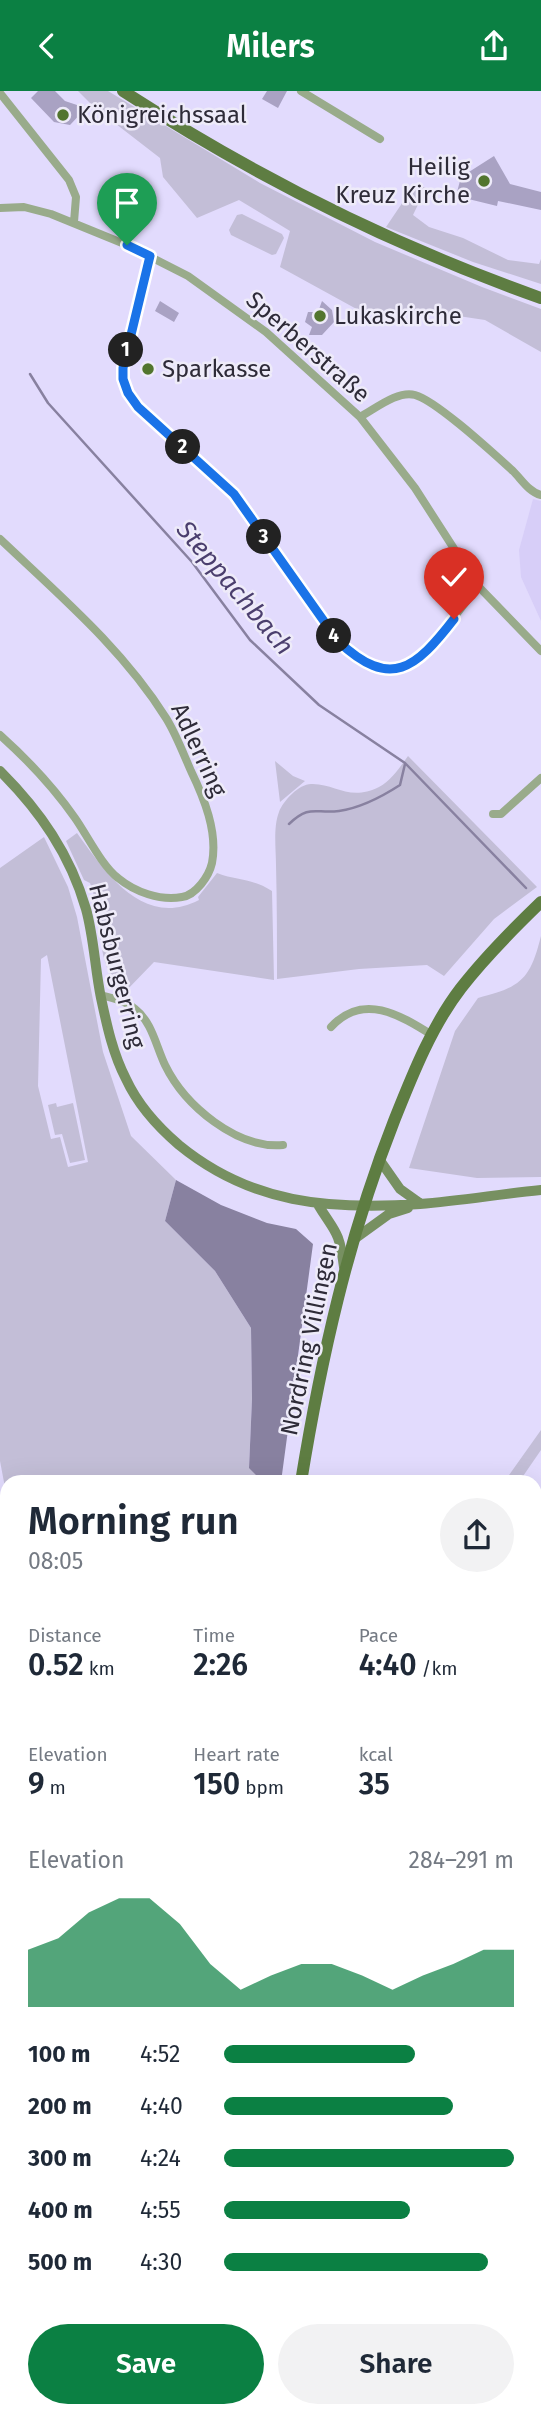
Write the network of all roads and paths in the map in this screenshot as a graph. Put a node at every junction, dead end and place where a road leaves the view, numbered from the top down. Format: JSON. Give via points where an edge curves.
{"nodes":[{"id":1,"x":123,"y":91,"type":"edge"},
{"id":2,"x":302,"y":91,"type":"edge"},
{"id":3,"x":0,"y":93,"type":"edge"},
{"id":4,"x":380,"y":139,"type":"dead end"},
{"id":5,"x":0,"y":208,"type":"edge"},
{"id":6,"x":74,"y":222,"type":"junction"},
{"id":7,"x":150,"y":256,"type":"junction"},
{"id":8,"x":541,"y":298,"type":"edge"},
{"id":9,"x":360,"y":417,"type":"junction"},
{"id":10,"x":541,"y":495,"type":"edge"},
{"id":11,"x":0,"y":539,"type":"edge"},
{"id":12,"x":478,"y":586,"type":"junction"},
{"id":13,"x":541,"y":651,"type":"edge"},
{"id":14,"x":0,"y":735,"type":"edge"},
{"id":15,"x":0,"y":771,"type":"edge"},
{"id":16,"x":541,"y":778,"type":"edge"},
{"id":17,"x":493,"y":814,"type":"dead end"},
{"id":18,"x":541,"y":902,"type":"edge"},
{"id":19,"x":100,"y":995,"type":"junction"},
{"id":20,"x":331,"y":1027,"type":"dead end"},
{"id":21,"x":432,"y":1035,"type":"junction"},
{"id":22,"x":283,"y":1145,"type":"dead end"},
{"id":23,"x":379,"y":1159,"type":"junction"},
{"id":24,"x":541,"y":1190,"type":"edge"},
{"id":25,"x":317,"y":1203,"type":"junction"},
{"id":26,"x":421,"y":1204,"type":"junction"},
{"id":27,"x":362,"y":1206,"type":"junction"},
{"id":28,"x":352,"y":1241,"type":"junction"},
{"id":29,"x":344,"y":1267,"type":"junction"},
{"id":30,"x":302,"y":1475,"type":"edge"}],
"edges":[{"from":1,"to":8,"type":"main road","via":[[316,202]]},
{"from":2,"to":4,"type":"street"},
{"from":3,"to":6,"type":"street","via":[[69,180],[76,197]]},
{"from":5,"to":6,"type":"street","name":"Sperberstraße","via":[[24,207]]},
{"from":6,"to":7,"type":"street","name":"Sperberstraße"},
{"from":7,"to":9,"type":"street","name":"Sperberstraße","via":[[236,308]]},
{"from":7,"to":12,"type":"street","via":[[125,352],[123,379],[128,393],[234,494],[338,641],[356,658],[377,668],[413,663],[425,655]]},
{"from":9,"to":10,"type":"street","via":[[397,397],[414,394],[450,418],[533,493]]},
{"from":9,"to":12,"type":"street","name":"Sperberstraße","via":[[415,488]]},
{"from":11,"to":14,"type":"street","name":"Adlerring","via":[[105,639],[167,721],[200,789],[210,825],[214,850],[203,882],[186,897],[163,899],[116,877],[40,771]]},
{"from":12,"to":13,"type":"street","name":"Sperberstraße"},
{"from":15,"to":19,"type":"street","name":"Habsburgerring","via":[[53,832],[68,859],[86,910]]},
{"from":16,"to":17,"type":"street","via":[[501,814]]},
{"from":18,"to":21,"type":"main road","name":"Nordring Villingen","via":[[468,980]]},
{"from":19,"to":22,"type":"street","via":[[134,1008],[146,1020],[166,1068],[190,1101],[226,1129],[264,1147]]},
{"from":19,"to":25,"type":"street","name":"Habsburgerring","via":[[127,1082],[163,1131],[236,1183],[273,1196]]},
{"from":20,"to":21,"type":"street","via":[[342,1014],[387,1010]]},
{"from":21,"to":23,"type":"main road","name":"Nordring Villingen"},
{"from":23,"to":26,"type":"street","via":[[395,1183]]},
{"from":23,"to":27,"type":"main road","name":"Nordring Villingen"},
{"from":24,"to":26,"type":"street"},
{"from":25,"to":27,"type":"street","name":"Habsburgerring"},
{"from":25,"to":29,"type":"street","via":[[341,1238]]},
{"from":26,"to":27,"type":"street","name":"Habsburgerring"},
{"from":26,"to":28,"type":"street","via":[[389,1214]]},
{"from":27,"to":28,"type":"main road","name":"Nordring Villingen"},
{"from":28,"to":29,"type":"main road","name":"Nordring Villingen"},
{"from":29,"to":30,"type":"main road","name":"Nordring Villingen"}]}
